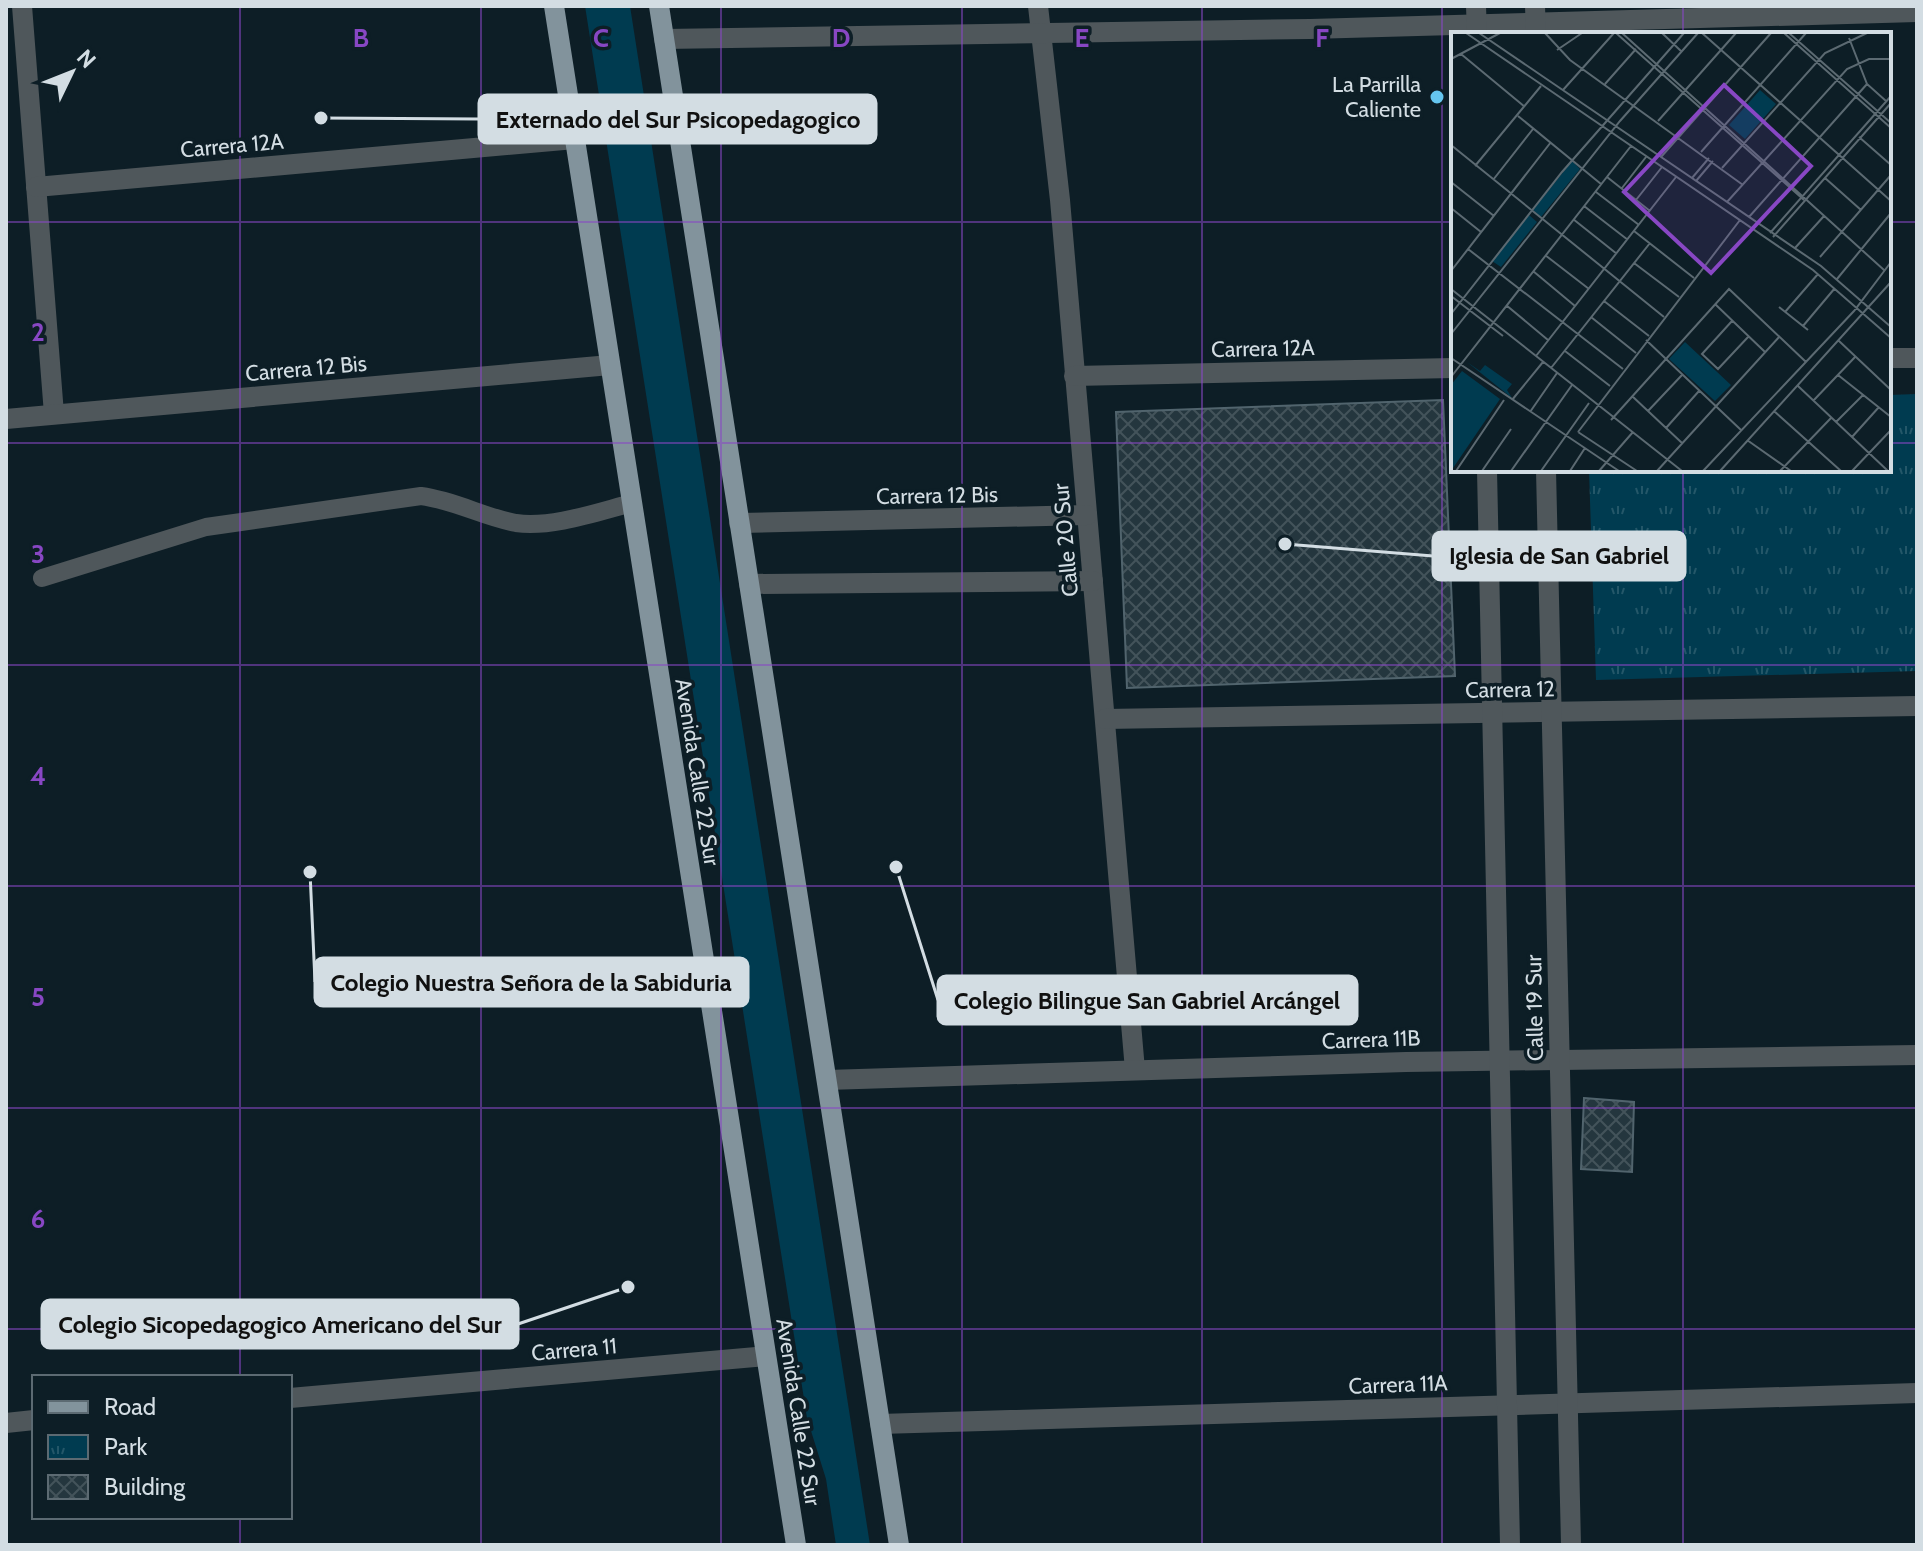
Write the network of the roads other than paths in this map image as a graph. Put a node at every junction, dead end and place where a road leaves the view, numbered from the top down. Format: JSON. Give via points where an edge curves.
{"nodes":[{"id":1,"x":22,"y":6,"type":"edge"},
{"id":2,"x":554,"y":6,"type":"edge"},
{"id":3,"x":659,"y":6,"type":"edge"},
{"id":4,"x":1038,"y":6,"type":"edge"},
{"id":5,"x":1917,"y":12,"type":"edge"},
{"id":6,"x":1477,"y":21,"type":"edge"},
{"id":7,"x":1535,"y":21,"type":"edge"},
{"id":8,"x":1042,"y":32,"type":"junction"},
{"id":9,"x":664,"y":39,"type":"junction"},
{"id":10,"x":575,"y":139,"type":"junction"},
{"id":11,"x":36,"y":187,"type":"junction"},
{"id":12,"x":1891,"y":358,"type":"edge"},
{"id":13,"x":1917,"y":358,"type":"edge"},
{"id":14,"x":610,"y":365,"type":"junction"},
{"id":15,"x":1451,"y":368,"type":"edge"},
{"id":16,"x":1074,"y":376,"type":"junction"},
{"id":17,"x":54,"y":414,"type":"junction"},
{"id":18,"x":6,"y":419,"type":"edge"},
{"id":19,"x":1487,"y":472,"type":"edge"},
{"id":20,"x":1546,"y":472,"type":"edge"},
{"id":21,"x":632,"y":503,"type":"junction"},
{"id":22,"x":1087,"y":515,"type":"junction"},
{"id":23,"x":739,"y":523,"type":"junction"},
{"id":24,"x":42,"y":578,"type":"dead end"},
{"id":25,"x":1093,"y":581,"type":"junction"},
{"id":26,"x":749,"y":584,"type":"junction"},
{"id":27,"x":1917,"y":706,"type":"edge"},
{"id":28,"x":1552,"y":712,"type":"junction"},
{"id":29,"x":1492,"y":713,"type":"junction"},
{"id":30,"x":1105,"y":719,"type":"junction"},
{"id":31,"x":1917,"y":1055,"type":"edge"},
{"id":32,"x":1500,"y":1060,"type":"junction"},
{"id":33,"x":1560,"y":1060,"type":"junction"},
{"id":34,"x":1135,"y":1070,"type":"junction"},
{"id":35,"x":827,"y":1080,"type":"junction"},
{"id":36,"x":766,"y":1356,"type":"junction"},
{"id":37,"x":1917,"y":1393,"type":"edge"},
{"id":38,"x":292,"y":1398,"type":"edge"},
{"id":39,"x":1568,"y":1403,"type":"junction"},
{"id":40,"x":1507,"y":1405,"type":"junction"},
{"id":41,"x":32,"y":1420,"type":"edge"},
{"id":42,"x":6,"y":1423,"type":"edge"},
{"id":43,"x":880,"y":1424,"type":"junction"},
{"id":44,"x":796,"y":1545,"type":"edge"},
{"id":45,"x":899,"y":1545,"type":"edge"},
{"id":46,"x":1510,"y":1545,"type":"edge"},
{"id":47,"x":1571,"y":1545,"type":"edge"}],
"edges":[{"from":1,"to":11,"type":"street"},
{"from":2,"to":10,"type":"main road","name":"Avenida Calle 22 Sur"},
{"from":3,"to":9,"type":"main road"},
{"from":4,"to":8,"type":"street","name":"Calle 20 Sur"},
{"from":5,"to":7,"type":"street"},
{"from":6,"to":7,"type":"street"},
{"from":6,"to":8,"type":"street"},
{"from":8,"to":9,"type":"street"},
{"from":8,"to":16,"type":"street","name":"Calle 20 Sur"},
{"from":9,"to":23,"type":"main road"},
{"from":10,"to":11,"type":"street","name":"Carrera 12A"},
{"from":10,"to":14,"type":"main road","name":"Avenida Calle 22 Sur"},
{"from":11,"to":17,"type":"street"},
{"from":12,"to":13,"type":"street"},
{"from":14,"to":17,"type":"street","name":"Carrera 12 Bis"},
{"from":14,"to":21,"type":"main road","name":"Avenida Calle 22 Sur"},
{"from":15,"to":16,"type":"street","name":"Carrera 12A"},
{"from":16,"to":22,"type":"street","name":"Calle 20 Sur"},
{"from":17,"to":18,"type":"street","name":"Carrera 12 Bis"},
{"from":19,"to":29,"type":"street","name":"Calle 19 Sur"},
{"from":20,"to":28,"type":"street","name":"Calle 19 Sur"},
{"from":21,"to":24,"type":"lane","via":[[518,523],[452,500],[421,496],[206,527]]},
{"from":21,"to":36,"type":"main road","name":"Avenida Calle 22 Sur"},
{"from":22,"to":23,"type":"street","name":"Carrera 12 Bis"},
{"from":22,"to":25,"type":"street","name":"Calle 20 Sur"},
{"from":23,"to":26,"type":"main road"},
{"from":25,"to":26,"type":"street"},
{"from":25,"to":30,"type":"street","name":"Calle 20 Sur"},
{"from":26,"to":35,"type":"main road"},
{"from":27,"to":28,"type":"street","name":"Carrera 12"},
{"from":28,"to":29,"type":"street","name":"Carrera 12"},
{"from":28,"to":33,"type":"street","name":"Calle 19 Sur"},
{"from":29,"to":30,"type":"street","name":"Carrera 12"},
{"from":29,"to":32,"type":"street","name":"Calle 19 Sur"},
{"from":30,"to":34,"type":"street","name":"Calle 20 Sur"},
{"from":31,"to":33,"type":"street","name":"Carrera 11B"},
{"from":32,"to":33,"type":"street","name":"Carrera 11B"},
{"from":32,"to":34,"type":"street","name":"Carrera 11B"},
{"from":32,"to":40,"type":"street","name":"Calle 19 Sur"},
{"from":33,"to":39,"type":"street","name":"Calle 19 Sur"},
{"from":34,"to":35,"type":"street","name":"Carrera 11B"},
{"from":35,"to":43,"type":"main road"},
{"from":36,"to":38,"type":"street","name":"Carrera 11"},
{"from":36,"to":44,"type":"main road","name":"Avenida Calle 22 Sur"},
{"from":37,"to":39,"type":"street","name":"Carrera 11A"},
{"from":39,"to":40,"type":"street","name":"Carrera 11A"},
{"from":39,"to":47,"type":"street","name":"Calle 19 Sur"},
{"from":40,"to":43,"type":"street","name":"Carrera 11A"},
{"from":40,"to":46,"type":"street","name":"Calle 19 Sur"},
{"from":41,"to":42,"type":"street"},
{"from":43,"to":45,"type":"main road"}]}
